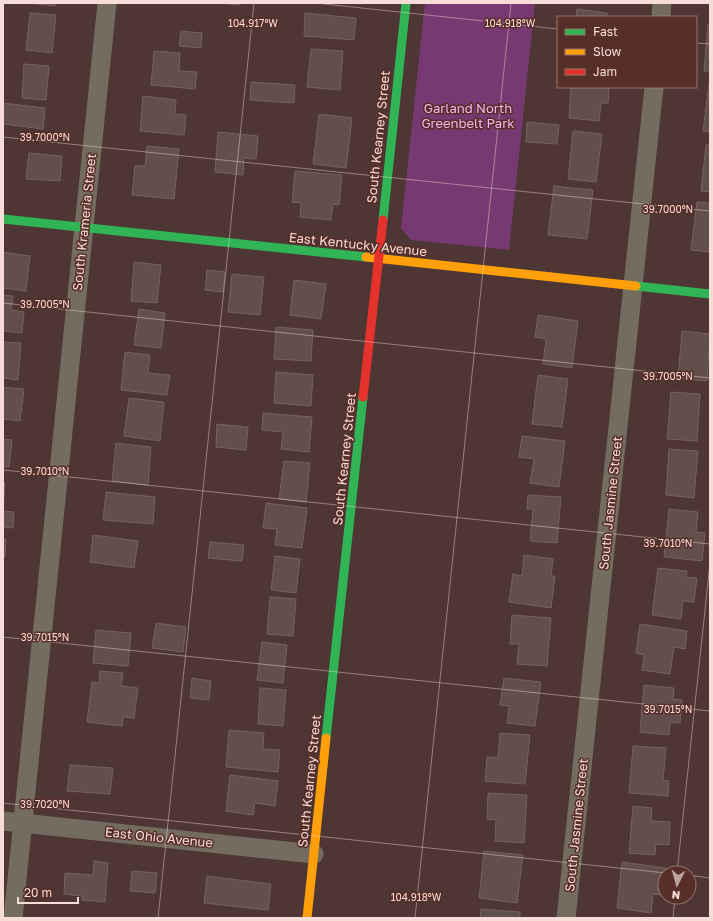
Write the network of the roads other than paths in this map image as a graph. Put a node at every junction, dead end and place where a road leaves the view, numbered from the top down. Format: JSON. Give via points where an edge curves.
{"nodes":[{"id":1,"x":107,"y":3,"type":"edge"},
{"id":2,"x":406,"y":3,"type":"edge"},
{"id":3,"x":662,"y":3,"type":"edge"},
{"id":4,"x":661,"y":16,"type":"edge"},
{"id":5,"x":654,"y":88,"type":"edge"},
{"id":6,"x":3,"y":219,"type":"edge"},
{"id":7,"x":83,"y":227,"type":"junction"},
{"id":8,"x":378,"y":260,"type":"junction"},
{"id":9,"x":633,"y":286,"type":"junction"},
{"id":10,"x":710,"y":294,"type":"edge"},
{"id":11,"x":3,"y":821,"type":"edge"},
{"id":12,"x":23,"y":823,"type":"junction"},
{"id":13,"x":314,"y":854,"type":"junction"},
{"id":14,"x":13,"y":918,"type":"edge"},
{"id":15,"x":307,"y":918,"type":"edge"},
{"id":16,"x":566,"y":918,"type":"edge"}],
"edges":[{"from":1,"to":7,"type":"street","name":"South Krameria Street"},
{"from":2,"to":8,"type":"street","name":"South Kearney Street"},
{"from":3,"to":4,"type":"street"},
{"from":5,"to":9,"type":"street","name":"South Jasmine Street"},
{"from":6,"to":7,"type":"street","name":"East Kentucky Avenue"},
{"from":7,"to":8,"type":"street","name":"East Kentucky Avenue"},
{"from":7,"to":12,"type":"street","name":"South Krameria Street"},
{"from":8,"to":9,"type":"street","name":"East Kentucky Avenue"},
{"from":8,"to":13,"type":"street","name":"South Kearney Street"},
{"from":9,"to":10,"type":"street","name":"East Kentucky Avenue"},
{"from":9,"to":16,"type":"street","name":"South Jasmine Street"},
{"from":11,"to":12,"type":"street","name":"East Ohio Avenue"},
{"from":12,"to":13,"type":"street","name":"East Ohio Avenue"},
{"from":12,"to":14,"type":"street","name":"South Krameria Street"},
{"from":13,"to":15,"type":"street","name":"South Kearney Street"}]}
